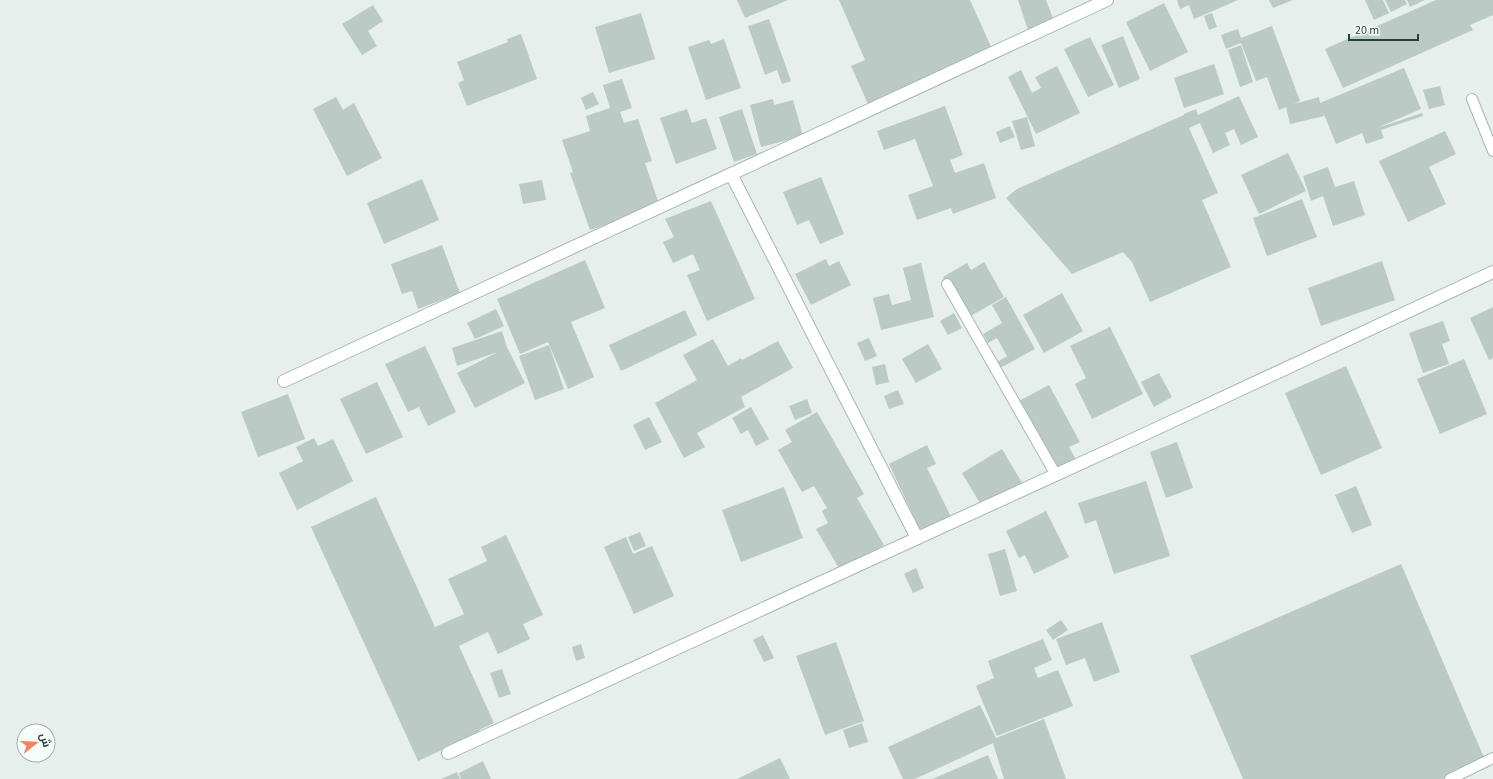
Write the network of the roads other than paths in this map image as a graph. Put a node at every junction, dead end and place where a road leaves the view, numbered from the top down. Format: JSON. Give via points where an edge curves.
{"nodes":[{"id":1,"x":1107,"y":0,"type":"edge"},
{"id":2,"x":1472,"y":99,"type":"dead end"},
{"id":3,"x":1493,"y":151,"type":"edge"},
{"id":4,"x":731,"y":174,"type":"junction"},
{"id":5,"x":1493,"y":272,"type":"edge"},
{"id":6,"x":947,"y":284,"type":"dead end"},
{"id":7,"x":284,"y":381,"type":"dead end"},
{"id":8,"x":1056,"y":474,"type":"junction"},
{"id":9,"x":917,"y":538,"type":"junction"},
{"id":10,"x":448,"y":753,"type":"dead end"},
{"id":11,"x":1493,"y":758,"type":"edge"},
{"id":12,"x":1450,"y":779,"type":"edge"}],
"edges":[{"from":1,"to":4,"type":"street"},
{"from":2,"to":3,"type":"lane"},
{"from":4,"to":7,"type":"street"},
{"from":4,"to":9,"type":"street"},
{"from":5,"to":8,"type":"street"},
{"from":6,"to":8,"type":"lane"},
{"from":8,"to":9,"type":"street"},
{"from":9,"to":10,"type":"street"},
{"from":11,"to":12,"type":"lane"}]}
